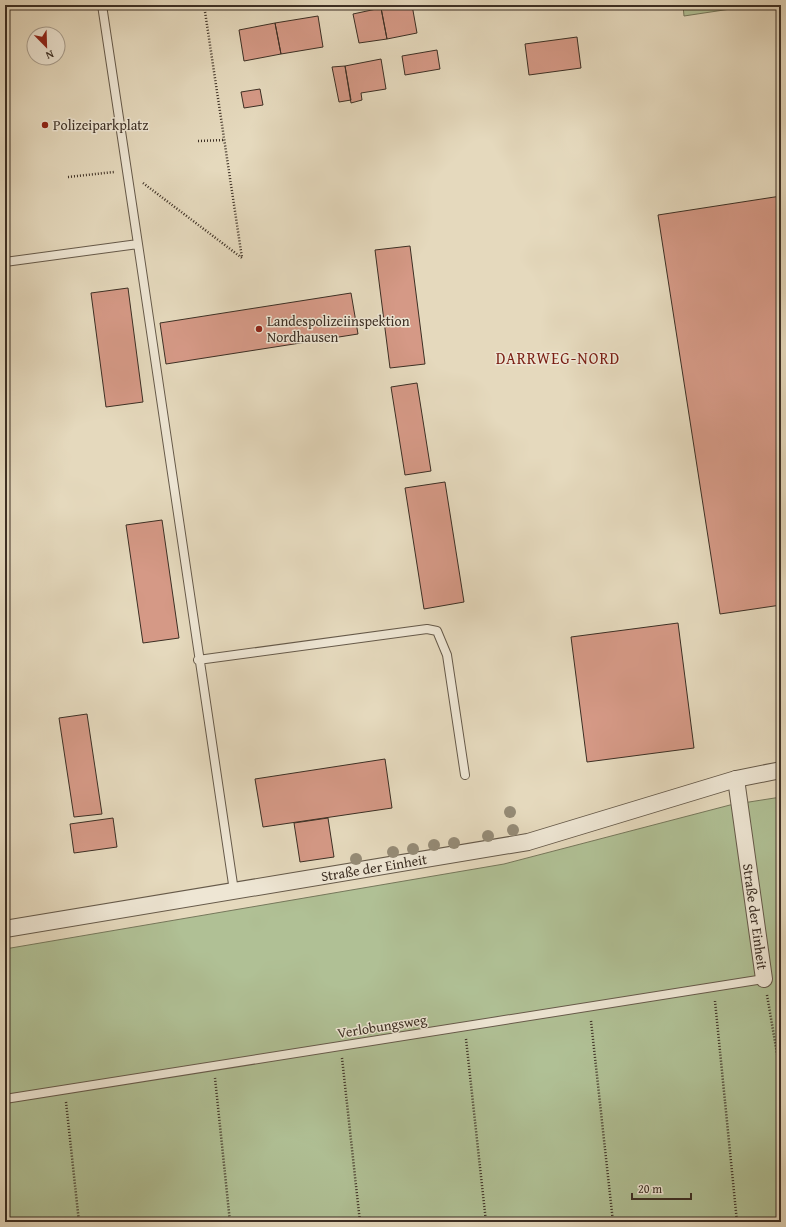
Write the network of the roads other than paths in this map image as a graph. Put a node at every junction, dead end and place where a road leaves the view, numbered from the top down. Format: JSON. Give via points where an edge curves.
{"nodes":[{"id":1,"x":102,"y":5,"type":"edge"},
{"id":2,"x":138,"y":244,"type":"junction"},
{"id":3,"x":5,"y":262,"type":"edge"},
{"id":4,"x":198,"y":660,"type":"junction"},
{"id":5,"x":781,"y":770,"type":"edge"},
{"id":6,"x":465,"y":775,"type":"dead end"},
{"id":7,"x":736,"y":779,"type":"junction"},
{"id":8,"x":234,"y":891,"type":"junction"},
{"id":9,"x":5,"y":929,"type":"edge"},
{"id":10,"x":764,"y":979,"type":"joint"},
{"id":11,"x":5,"y":1099,"type":"edge"}],
"edges":[{"from":1,"to":2,"type":"lane"},
{"from":2,"to":3,"type":"lane"},
{"from":2,"to":4,"type":"lane"},
{"from":4,"to":6,"type":"lane","via":[[427,629],[437,631],[447,655]]},
{"from":4,"to":8,"type":"lane"},
{"from":5,"to":7,"type":"street","name":"Straße der Einheit"},
{"from":7,"to":8,"type":"street","name":"Straße der Einheit","via":[[528,842]]},
{"from":7,"to":10,"type":"street","name":"Straße der Einheit"},
{"from":8,"to":9,"type":"street","name":"Straße der Einheit"},
{"from":10,"to":11,"type":"lane","name":"Verlobungsweg"}]}
